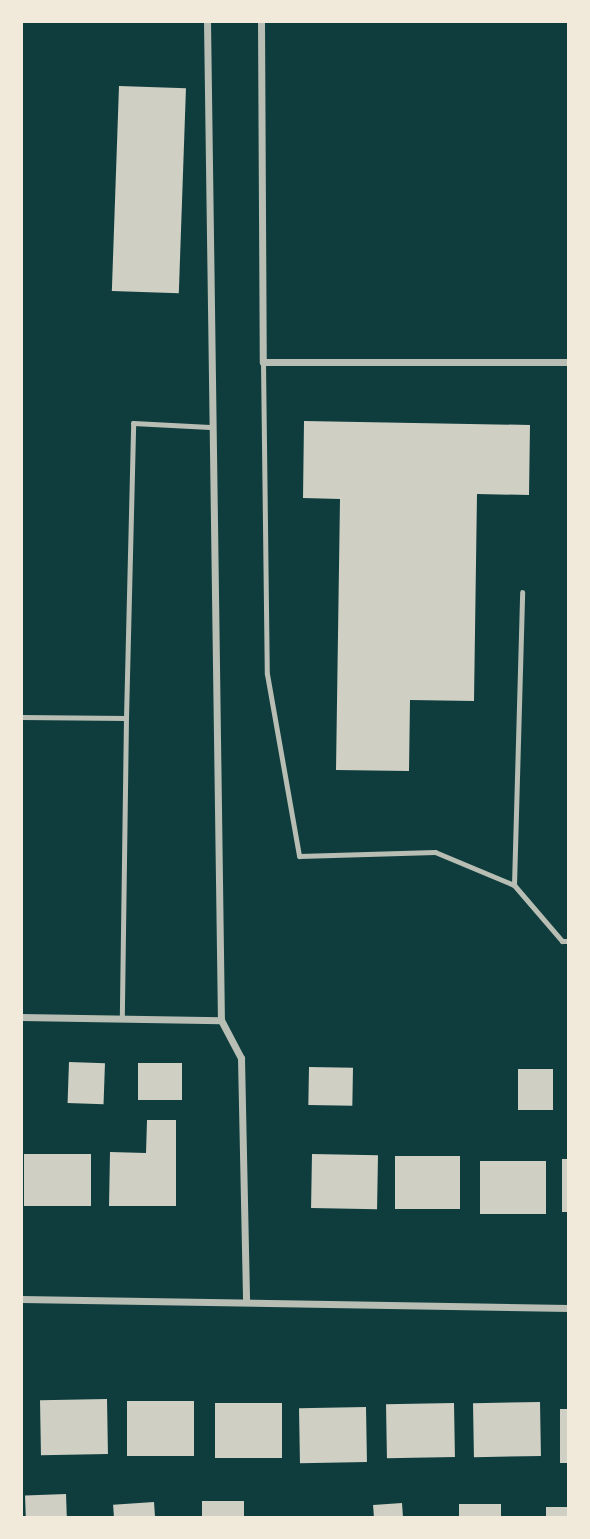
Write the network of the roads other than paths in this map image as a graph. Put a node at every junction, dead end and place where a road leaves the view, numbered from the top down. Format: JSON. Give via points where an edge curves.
{"nodes":[{"id":1,"x":207,"y":21,"type":"edge"},
{"id":2,"x":261,"y":21,"type":"edge"},
{"id":3,"x":263,"y":362,"type":"junction"},
{"id":4,"x":569,"y":362,"type":"edge"},
{"id":5,"x":210,"y":427,"type":"junction"},
{"id":6,"x":522,"y":592,"type":"dead end"},
{"id":7,"x":21,"y":717,"type":"edge"},
{"id":8,"x":126,"y":718,"type":"junction"},
{"id":9,"x":514,"y":885,"type":"junction"},
{"id":10,"x":569,"y":941,"type":"edge"},
{"id":11,"x":21,"y":1017,"type":"edge"},
{"id":12,"x":122,"y":1018,"type":"junction"},
{"id":13,"x":221,"y":1020,"type":"junction"},
{"id":14,"x":21,"y":1299,"type":"edge"},
{"id":15,"x":246,"y":1301,"type":"junction"},
{"id":16,"x":569,"y":1308,"type":"edge"}],
"edges":[{"from":1,"to":5,"type":"street"},
{"from":2,"to":3,"type":"street"},
{"from":3,"to":4,"type":"street"},
{"from":3,"to":9,"type":"lane","via":[[267,674],[299,856],[435,852]]},
{"from":5,"to":8,"type":"lane","via":[[133,423]]},
{"from":5,"to":13,"type":"street"},
{"from":6,"to":9,"type":"lane"},
{"from":7,"to":8,"type":"lane"},
{"from":8,"to":12,"type":"lane"},
{"from":9,"to":10,"type":"lane","via":[[562,941]]},
{"from":11,"to":12,"type":"street"},
{"from":12,"to":13,"type":"street"},
{"from":13,"to":15,"type":"street","via":[[241,1058]]},
{"from":14,"to":15,"type":"street"},
{"from":15,"to":16,"type":"street"}]}
